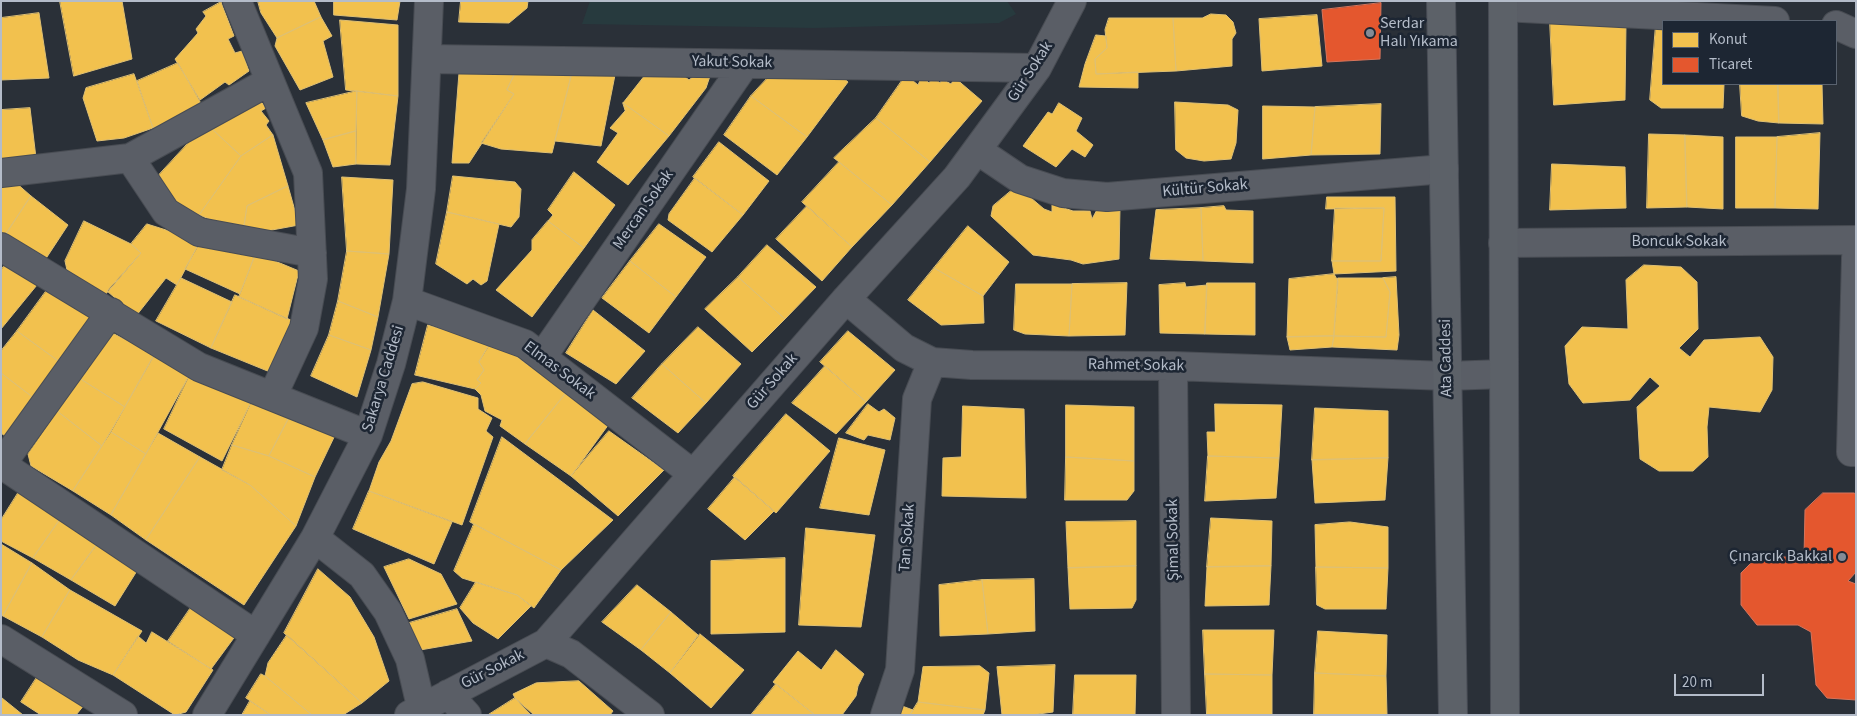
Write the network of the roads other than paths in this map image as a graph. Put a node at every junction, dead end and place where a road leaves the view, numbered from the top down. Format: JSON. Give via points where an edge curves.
{"nodes":[{"id":1,"x":237,"y":1,"type":"edge"},
{"id":2,"x":430,"y":1,"type":"edge"},
{"id":3,"x":1072,"y":1,"type":"edge"},
{"id":4,"x":1441,"y":1,"type":"edge"},
{"id":5,"x":1503,"y":4,"type":"edge"},
{"id":6,"x":1728,"y":10,"type":"edge"},
{"id":7,"x":1771,"y":20,"type":"edge"},
{"id":8,"x":1837,"y":26,"type":"edge"},
{"id":9,"x":1856,"y":34,"type":"edge"},
{"id":10,"x":427,"y":59,"type":"junction"},
{"id":11,"x":745,"y":64,"type":"junction"},
{"id":12,"x":1038,"y":68,"type":"junction"},
{"id":13,"x":270,"y":81,"type":"junction"},
{"id":14,"x":977,"y":150,"type":"junction"},
{"id":15,"x":130,"y":158,"type":"junction"},
{"id":16,"x":1444,"y":169,"type":"junction"},
{"id":17,"x":1,"y":173,"type":"edge"},
{"id":18,"x":1856,"y":240,"type":"edge"},
{"id":19,"x":1503,"y":243,"type":"junction"},
{"id":20,"x":1,"y":247,"type":"edge"},
{"id":21,"x":312,"y":253,"type":"junction"},
{"id":22,"x":1856,"y":258,"type":"edge"},
{"id":23,"x":846,"y":298,"type":"junction"},
{"id":24,"x":407,"y":301,"type":"junction"},
{"id":25,"x":111,"y":312,"type":"junction"},
{"id":26,"x":542,"y":357,"type":"junction"},
{"id":27,"x":932,"y":362,"type":"junction"},
{"id":28,"x":1173,"y":366,"type":"junction"},
{"id":29,"x":1504,"y":374,"type":"junction"},
{"id":30,"x":1447,"y":376,"type":"junction"},
{"id":31,"x":273,"y":395,"type":"junction"},
{"id":32,"x":368,"y":435,"type":"junction"},
{"id":33,"x":1856,"y":452,"type":"edge"},
{"id":34,"x":1,"y":464,"type":"edge"},
{"id":35,"x":693,"y":474,"type":"junction"},
{"id":36,"x":315,"y":538,"type":"junction"},
{"id":37,"x":256,"y":635,"type":"junction"},
{"id":38,"x":1,"y":639,"type":"edge"},
{"id":39,"x":546,"y":644,"type":"junction"},
{"id":40,"x":448,"y":694,"type":"junction"},
{"id":41,"x":418,"y":713,"type":"edge"},
{"id":42,"x":123,"y":715,"type":"edge"},
{"id":43,"x":207,"y":715,"type":"edge"},
{"id":44,"x":467,"y":715,"type":"edge"},
{"id":45,"x":650,"y":715,"type":"edge"},
{"id":46,"x":885,"y":715,"type":"edge"},
{"id":47,"x":1176,"y":715,"type":"edge"},
{"id":48,"x":1453,"y":715,"type":"edge"},
{"id":49,"x":1504,"y":715,"type":"edge"}],
"edges":[{"from":1,"to":13,"type":"street"},
{"from":2,"to":10,"type":"street","name":"Sakarya Caddesi"},
{"from":3,"to":12,"type":"street","name":"Gür Sokak"},
{"from":4,"to":16,"type":"main road","name":"Ata Caddesi"},
{"from":5,"to":6,"type":"street"},
{"from":5,"to":19,"type":"main road"},
{"from":6,"to":7,"type":"street"},
{"from":8,"to":9,"type":"street"},
{"from":10,"to":11,"type":"street","name":"Yakut Sokak"},
{"from":10,"to":24,"type":"street","name":"Sakarya Caddesi","via":[[421,189]]},
{"from":11,"to":12,"type":"street","name":"Yakut Sokak"},
{"from":11,"to":26,"type":"street","name":"Mercan Sokak"},
{"from":12,"to":14,"type":"street","name":"Gür Sokak"},
{"from":13,"to":15,"type":"street"},
{"from":13,"to":21,"type":"street","via":[[308,173]]},
{"from":14,"to":16,"type":"street","name":"Kültür Sokak","via":[[1020,179],[1063,193],[1106,197]]},
{"from":14,"to":23,"type":"street","name":"Gür Sokak","via":[[957,177]]},
{"from":15,"to":17,"type":"street"},
{"from":15,"to":21,"type":"street","via":[[166,212],[199,232]]},
{"from":16,"to":30,"type":"main road","name":"Ata Caddesi"},
{"from":18,"to":19,"type":"street","name":"Boncuk Sokak"},
{"from":19,"to":29,"type":"main road"},
{"from":20,"to":25,"type":"street"},
{"from":21,"to":31,"type":"street","via":[[313,279],[304,328]]},
{"from":22,"to":33,"type":"street","via":[[1851,452]]},
{"from":23,"to":27,"type":"street","name":"Rahmet Sokak","via":[[904,348]]},
{"from":23,"to":35,"type":"street","name":"Gür Sokak"},
{"from":24,"to":26,"type":"street","name":"Elmas Sokak","via":[[525,344]]},
{"from":24,"to":32,"type":"street","name":"Sakarya Caddesi"},
{"from":25,"to":31,"type":"street","via":[[199,366]]},
{"from":25,"to":34,"type":"street"},
{"from":26,"to":35,"type":"street","name":"Elmas Sokak"},
{"from":27,"to":28,"type":"street","name":"Rahmet Sokak"},
{"from":27,"to":46,"type":"street","name":"Tan Sokak","via":[[917,399],[900,670]]},
{"from":28,"to":30,"type":"street","name":"Rahmet Sokak"},
{"from":28,"to":47,"type":"street","name":"Şimal Sokak"},
{"from":29,"to":30,"type":"street","name":"Rahmet Sokak"},
{"from":29,"to":49,"type":"main road"},
{"from":30,"to":48,"type":"main road","name":"Ata Caddesi"},
{"from":31,"to":32,"type":"street"},
{"from":32,"to":36,"type":"street","name":"Sakarya Caddesi"},
{"from":34,"to":37,"type":"street"},
{"from":35,"to":39,"type":"street","name":"Gür Sokak"},
{"from":36,"to":37,"type":"street","name":"Sakarya Caddesi"},
{"from":36,"to":41,"type":"street","via":[[362,575],[388,612],[410,659]]},
{"from":37,"to":43,"type":"street","name":"Sakarya Caddesi"},
{"from":38,"to":42,"type":"street"},
{"from":39,"to":40,"type":"street","name":"Gür Sokak"},
{"from":39,"to":45,"type":"street","via":[[571,654]]},
{"from":40,"to":41,"type":"street","name":"Gür Sokak"},
{"from":40,"to":44,"type":"street"}]}
